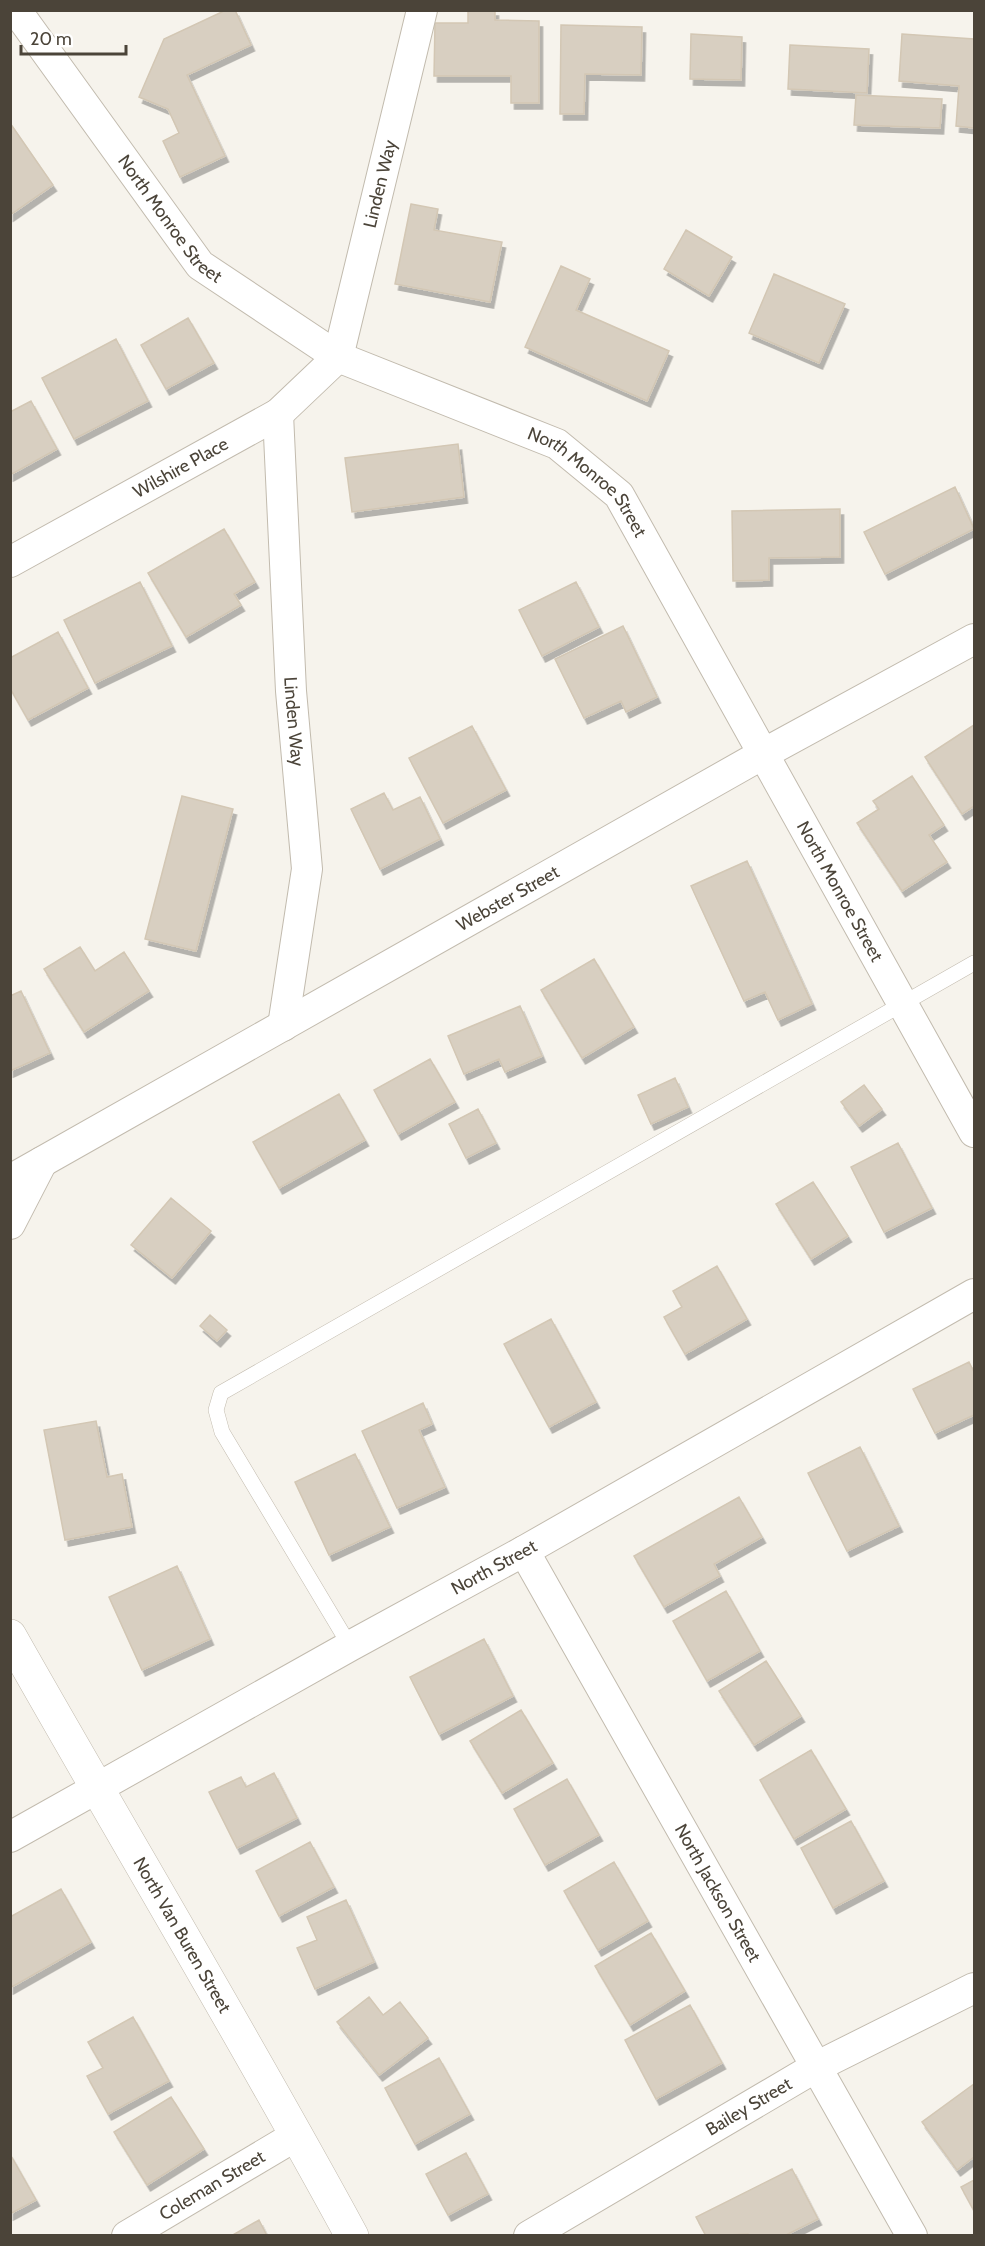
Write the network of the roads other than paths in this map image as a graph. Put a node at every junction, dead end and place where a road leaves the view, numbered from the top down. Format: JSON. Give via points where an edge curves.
{"nodes":[{"id":1,"x":16,"y":10,"type":"edge"},
{"id":2,"x":422,"y":10,"type":"edge"},
{"id":3,"x":338,"y":357,"type":"junction"},
{"id":4,"x":278,"y":414,"type":"junction"},
{"id":5,"x":10,"y":562,"type":"edge"},
{"id":6,"x":975,"y":639,"type":"edge"},
{"id":7,"x":763,"y":754,"type":"junction"},
{"id":8,"x":975,"y":963,"type":"edge"},
{"id":9,"x":903,"y":1004,"type":"junction"},
{"id":10,"x":283,"y":1026,"type":"junction"},
{"id":11,"x":975,"y":1132,"type":"edge"},
{"id":12,"x":42,"y":1162,"type":"junction"},
{"id":13,"x":10,"y":1180,"type":"edge"},
{"id":14,"x":10,"y":1224,"type":"edge"},
{"id":15,"x":975,"y":1294,"type":"edge"},
{"id":16,"x":524,"y":1551,"type":"junction"},
{"id":17,"x":10,"y":1636,"type":"edge"},
{"id":18,"x":350,"y":1646,"type":"junction"},
{"id":19,"x":96,"y":1789,"type":"junction"},
{"id":20,"x":10,"y":1837,"type":"edge"},
{"id":21,"x":975,"y":1988,"type":"edge"},
{"id":22,"x":816,"y":2067,"type":"junction"},
{"id":23,"x":297,"y":2135,"type":"junction"},
{"id":24,"x":127,"y":2235,"type":"edge"},
{"id":25,"x":352,"y":2235,"type":"edge"},
{"id":26,"x":528,"y":2235,"type":"edge"},
{"id":27,"x":912,"y":2235,"type":"edge"}],
"edges":[{"from":1,"to":3,"type":"street","name":"North Monroe Street","via":[[200,265]]},
{"from":2,"to":3,"type":"street","name":"Linden Way"},
{"from":3,"to":4,"type":"street","name":"Wilshire Place"},
{"from":3,"to":7,"type":"street","name":"North Monroe Street","via":[[557,444],[619,495]]},
{"from":4,"to":5,"type":"street","name":"Wilshire Place"},
{"from":4,"to":10,"type":"street","name":"Linden Way","via":[[291,691],[307,868]]},
{"from":6,"to":7,"type":"street","name":"Webster Street"},
{"from":7,"to":9,"type":"street","name":"North Monroe Street"},
{"from":7,"to":10,"type":"street","name":"Webster Street"},
{"from":8,"to":9,"type":"lane"},
{"from":9,"to":11,"type":"street","name":"North Monroe Street"},
{"from":9,"to":18,"type":"lane","via":[[221,1393],[216,1410],[222,1432]]},
{"from":10,"to":12,"type":"street","name":"Webster Street"},
{"from":12,"to":13,"type":"street","name":"Webster Street"},
{"from":12,"to":14,"type":"street"},
{"from":15,"to":16,"type":"street","name":"North Street"},
{"from":16,"to":18,"type":"street","name":"North Street"},
{"from":16,"to":22,"type":"street","name":"North Jackson Street"},
{"from":17,"to":19,"type":"street","name":"North Van Buren Street"},
{"from":18,"to":19,"type":"street","name":"North Street"},
{"from":19,"to":20,"type":"street","name":"North Street"},
{"from":19,"to":23,"type":"street","name":"North Van Buren Street"},
{"from":21,"to":22,"type":"street","name":"Bailey Street"},
{"from":22,"to":26,"type":"street","name":"Bailey Street"},
{"from":22,"to":27,"type":"street","name":"North Jackson Street"},
{"from":23,"to":24,"type":"street","name":"Coleman Street"},
{"from":23,"to":25,"type":"street","name":"North Van Buren Street"}]}
